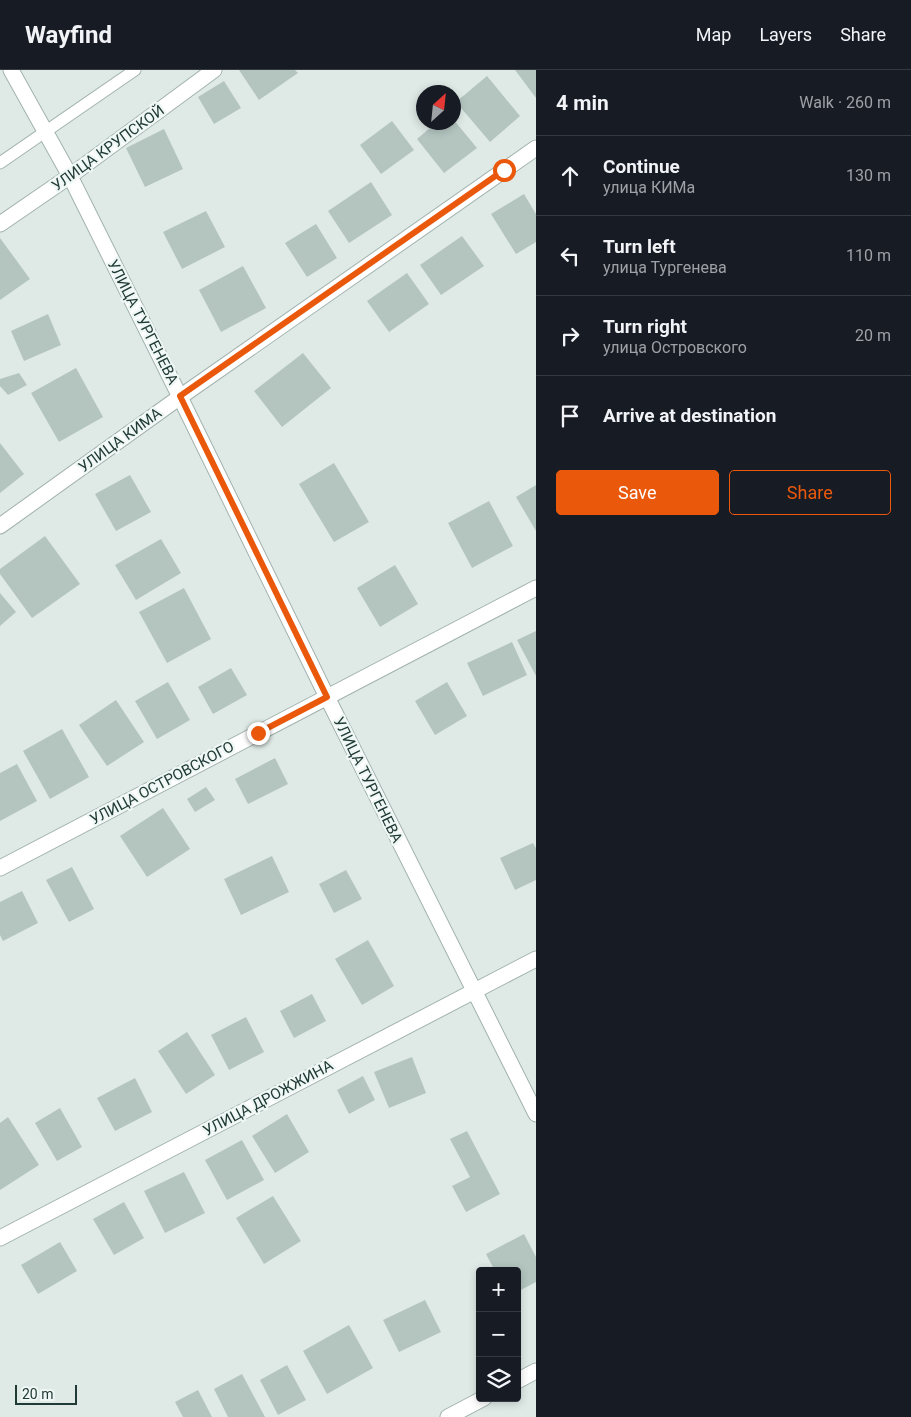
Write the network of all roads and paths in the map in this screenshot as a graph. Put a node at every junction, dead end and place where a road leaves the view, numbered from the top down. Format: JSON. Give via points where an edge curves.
{"nodes":[{"id":1,"x":11,"y":70,"type":"edge"},
{"id":2,"x":135,"y":70,"type":"edge"},
{"id":3,"x":214,"y":70,"type":"edge"},
{"id":4,"x":46,"y":132,"type":"junction"},
{"id":5,"x":536,"y":148,"type":"edge"},
{"id":6,"x":0,"y":163,"type":"edge"},
{"id":7,"x":70,"y":176,"type":"junction"},
{"id":8,"x":0,"y":224,"type":"edge"},
{"id":9,"x":180,"y":396,"type":"junction"},
{"id":10,"x":0,"y":526,"type":"edge"},
{"id":11,"x":536,"y":588,"type":"edge"},
{"id":12,"x":327,"y":697,"type":"junction"},
{"id":13,"x":0,"y":868,"type":"edge"},
{"id":14,"x":536,"y":959,"type":"edge"},
{"id":15,"x":473,"y":991,"type":"junction"},
{"id":16,"x":536,"y":1114,"type":"edge"},
{"id":17,"x":0,"y":1238,"type":"edge"},
{"id":18,"x":536,"y":1371,"type":"edge"},
{"id":19,"x":521,"y":1379,"type":"edge"},
{"id":20,"x":476,"y":1402,"type":"edge"},
{"id":21,"x":448,"y":1417,"type":"edge"}],
"edges":[{"from":1,"to":4,"type":"street","name":"УЛИЦА ТУРГЕНЕВА"},
{"from":2,"to":4,"type":"lane"},
{"from":3,"to":7,"type":"street","name":"УЛИЦА КРУПСКОЙ"},
{"from":4,"to":6,"type":"lane"},
{"from":4,"to":7,"type":"street","name":"УЛИЦА ТУРГЕНЕВА"},
{"from":5,"to":9,"type":"street","name":"УЛИЦА КИМА"},
{"from":7,"to":8,"type":"street","name":"УЛИЦА КРУПСКОЙ"},
{"from":7,"to":9,"type":"street","name":"УЛИЦА ТУРГЕНЕВА"},
{"from":9,"to":10,"type":"street","name":"УЛИЦА КИМА"},
{"from":9,"to":12,"type":"street","name":"УЛИЦА ТУРГЕНЕВА"},
{"from":11,"to":12,"type":"street","name":"УЛИЦА ОСТРОВСКОГО"},
{"from":12,"to":13,"type":"street","name":"УЛИЦА ОСТРОВСКОГО"},
{"from":12,"to":15,"type":"street","name":"УЛИЦА ТУРГЕНЕВА"},
{"from":14,"to":15,"type":"street","name":"УЛИЦА ДРОЖЖИНА"},
{"from":15,"to":16,"type":"street","name":"УЛИЦА ТУРГЕНЕВА"},
{"from":15,"to":17,"type":"street","name":"УЛИЦА ДРОЖЖИНА"},
{"from":18,"to":19,"type":"street"},
{"from":20,"to":21,"type":"street"}]}
